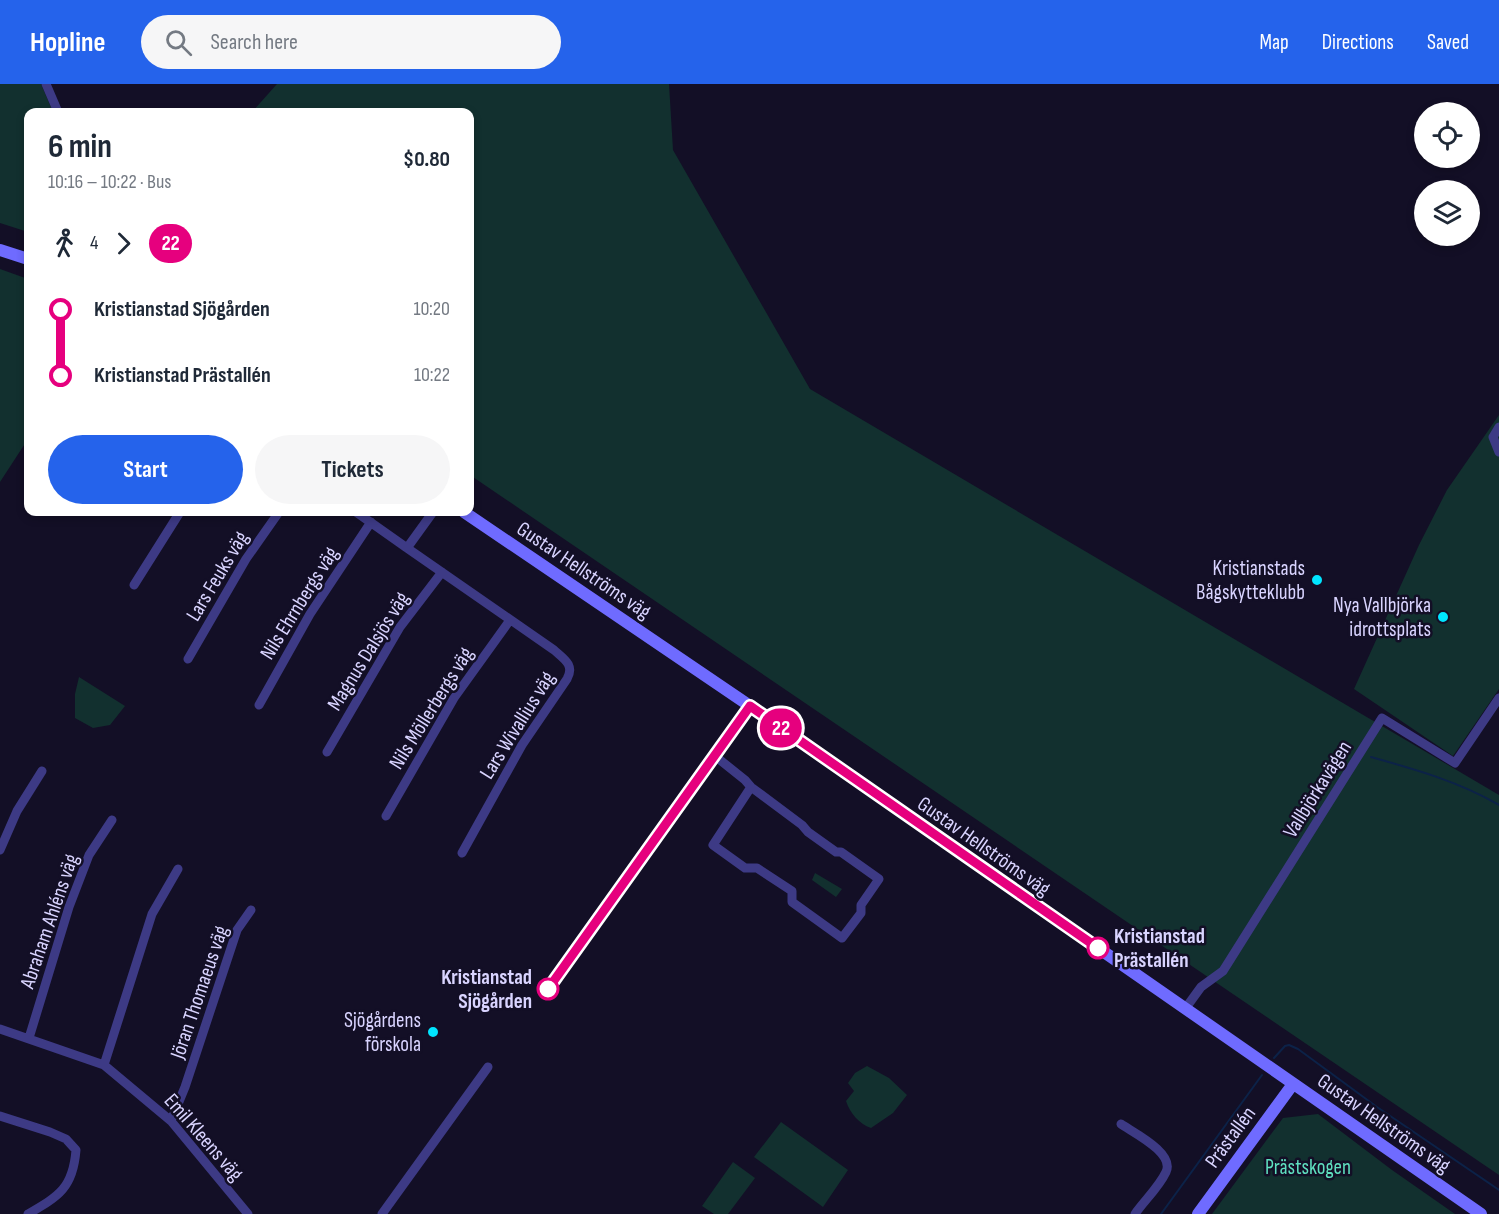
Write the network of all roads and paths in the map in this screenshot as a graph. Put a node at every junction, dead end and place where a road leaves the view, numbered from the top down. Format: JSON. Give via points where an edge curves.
{"nodes":[{"id":1,"x":46,"y":84,"type":"edge"},
{"id":2,"x":56,"y":108,"type":"edge"},
{"id":3,"x":0,"y":250,"type":"edge"},
{"id":4,"x":24,"y":258,"type":"edge"},
{"id":5,"x":1499,"y":427,"type":"edge"},
{"id":6,"x":1499,"y":452,"type":"edge"},
{"id":7,"x":177,"y":516,"type":"edge"},
{"id":8,"x":276,"y":516,"type":"edge"},
{"id":9,"x":362,"y":516,"type":"edge"},
{"id":10,"x":430,"y":516,"type":"edge"},
{"id":11,"x":470,"y":516,"type":"edge"},
{"id":12,"x":371,"y":522,"type":"junction"},
{"id":13,"x":407,"y":548,"type":"junction"},
{"id":14,"x":442,"y":572,"type":"junction"},
{"id":15,"x":134,"y":585,"type":"dead end"},
{"id":16,"x":510,"y":620,"type":"junction"},
{"id":17,"x":188,"y":659,"type":"dead end"},
{"id":18,"x":1499,"y":698,"type":"edge"},
{"id":19,"x":259,"y":705,"type":"dead end"},
{"id":20,"x":750,"y":706,"type":"junction"},
{"id":21,"x":327,"y":752,"type":"dead end"},
{"id":22,"x":715,"y":756,"type":"junction"},
{"id":23,"x":42,"y":771,"type":"dead end"},
{"id":24,"x":751,"y":787,"type":"junction"},
{"id":25,"x":386,"y":816,"type":"dead end"},
{"id":26,"x":112,"y":819,"type":"dead end"},
{"id":27,"x":0,"y":850,"type":"edge"},
{"id":28,"x":462,"y":853,"type":"dead end"},
{"id":29,"x":178,"y":869,"type":"dead end"},
{"id":30,"x":251,"y":910,"type":"dead end"},
{"id":31,"x":573,"y":954,"type":"dead end"},
{"id":32,"x":1185,"y":1009,"type":"junction"},
{"id":33,"x":0,"y":1029,"type":"edge"},
{"id":34,"x":29,"y":1038,"type":"junction"},
{"id":35,"x":104,"y":1065,"type":"junction"},
{"id":36,"x":488,"y":1067,"type":"dead end"},
{"id":37,"x":1293,"y":1084,"type":"junction"},
{"id":38,"x":0,"y":1116,"type":"edge"},
{"id":39,"x":171,"y":1121,"type":"junction"},
{"id":40,"x":1121,"y":1124,"type":"dead end"},
{"id":41,"x":28,"y":1214,"type":"edge"},
{"id":42,"x":248,"y":1214,"type":"edge"},
{"id":43,"x":382,"y":1214,"type":"edge"},
{"id":44,"x":1135,"y":1214,"type":"edge"},
{"id":45,"x":1198,"y":1214,"type":"edge"},
{"id":46,"x":1481,"y":1214,"type":"edge"}],
"edges":[{"from":1,"to":2,"type":"street"},
{"from":3,"to":4,"type":"street"},
{"from":5,"to":6,"type":"street","via":[[1492,436]]},
{"from":7,"to":15,"type":"street"},
{"from":8,"to":17,"type":"street","name":"Lars Feuks väg","via":[[246,559]]},
{"from":9,"to":12,"type":"street","name":"Lars Wivallius väg"},
{"from":10,"to":13,"type":"street"},
{"from":11,"to":20,"type":"street","name":"Gustav Hellströms väg"},
{"from":12,"to":13,"type":"street","name":"Lars Wivallius väg"},
{"from":12,"to":19,"type":"street","name":"Nils Ehrnbergs väg","via":[[310,614]]},
{"from":13,"to":14,"type":"street","name":"Lars Wivallius väg"},
{"from":14,"to":16,"type":"street","name":"Lars Wivallius väg"},
{"from":14,"to":21,"type":"street","name":"Magnus Dalsjös väg","via":[[400,627]]},
{"from":16,"to":25,"type":"street","name":"Nils Möllerbergs väg","via":[[454,698]]},
{"from":16,"to":28,"type":"street","name":"Lars Wivallius väg","via":[[564,658],[570,673],[522,745]]},
{"from":18,"to":32,"type":"street","name":"Vallbjörkavägen","via":[[1455,763],[1382,718],[1223,971],[1201,987]]},
{"from":20,"to":22,"type":"street"},
{"from":20,"to":32,"type":"street","name":"Gustav Hellströms väg"},
{"from":22,"to":24,"type":"street"},
{"from":22,"to":31,"type":"street"},
{"from":23,"to":27,"type":"street","via":[[17,811]]},
{"from":24,"to":24,"type":"street","via":[[815,837],[879,879],[842,939],[792,902],[792,891],[757,868],[745,868],[713,845]]},
{"from":26,"to":34,"type":"street","name":"Abraham Ahléns väg","via":[[89,855],[69,907]]},
{"from":29,"to":35,"type":"street","via":[[152,914]]},
{"from":30,"to":39,"type":"street","name":"Jöran Thomaeus väg","via":[[237,930]]},
{"from":32,"to":37,"type":"street","name":"Gustav Hellströms väg"},
{"from":33,"to":34,"type":"street","name":"Emil Kleens väg"},
{"from":34,"to":35,"type":"street","name":"Emil Kleens väg"},
{"from":35,"to":39,"type":"street","name":"Emil Kleens väg"},
{"from":36,"to":43,"type":"street"},
{"from":37,"to":45,"type":"street","name":"Prästallén"},
{"from":37,"to":46,"type":"street","name":"Gustav Hellströms väg"},
{"from":38,"to":41,"type":"street","via":[[66,1139],[76,1150],[75,1169],[67,1186]]},
{"from":39,"to":42,"type":"street","name":"Emil Kleens väg"},
{"from":40,"to":44,"type":"street","via":[[1162,1153],[1167,1162],[1166,1171]]}]}
